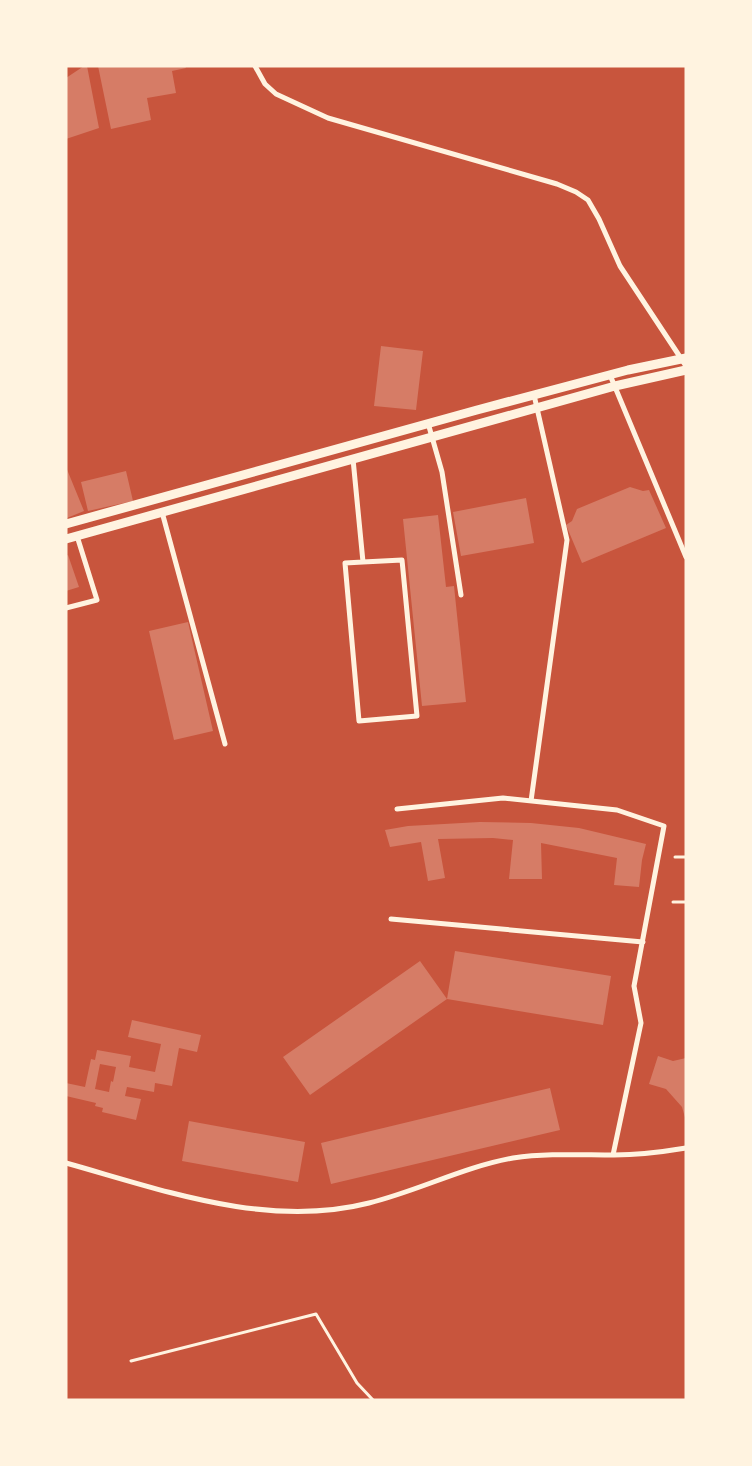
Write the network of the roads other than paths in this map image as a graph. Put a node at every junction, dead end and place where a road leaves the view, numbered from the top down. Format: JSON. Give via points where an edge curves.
{"nodes":[{"id":1,"x":254,"y":66,"type":"edge"},
{"id":2,"x":684,"y":361,"type":"edge"},
{"id":3,"x":686,"y":370,"type":"edge"},
{"id":4,"x":610,"y":375,"type":"junction"},
{"id":5,"x":615,"y":386,"type":"junction"},
{"id":6,"x":534,"y":395,"type":"junction"},
{"id":7,"x":536,"y":407,"type":"junction"},
{"id":8,"x":428,"y":423,"type":"junction"},
{"id":9,"x":432,"y":436,"type":"junction"},
{"id":10,"x":353,"y":458,"type":"junction"},
{"id":11,"x":162,"y":512,"type":"junction"},
{"id":12,"x":66,"y":524,"type":"edge"},
{"id":13,"x":77,"y":536,"type":"junction"},
{"id":14,"x":66,"y":539,"type":"edge"},
{"id":15,"x":686,"y":557,"type":"edge"},
{"id":16,"x":363,"y":562,"type":"junction"},
{"id":17,"x":461,"y":595,"type":"dead end"},
{"id":18,"x":66,"y":608,"type":"edge"},
{"id":19,"x":225,"y":744,"type":"dead end"},
{"id":20,"x":531,"y":801,"type":"junction"},
{"id":21,"x":397,"y":809,"type":"dead end"},
{"id":22,"x":675,"y":857,"type":"dead end"},
{"id":23,"x":686,"y":857,"type":"edge"},
{"id":24,"x":674,"y":902,"type":"dead end"},
{"id":25,"x":686,"y":902,"type":"edge"},
{"id":26,"x":391,"y":919,"type":"dead end"},
{"id":27,"x":643,"y":942,"type":"junction"},
{"id":28,"x":686,"y":1148,"type":"edge"},
{"id":29,"x":613,"y":1155,"type":"junction"},
{"id":30,"x":66,"y":1162,"type":"edge"},
{"id":31,"x":131,"y":1361,"type":"dead end"},
{"id":32,"x":373,"y":1400,"type":"edge"}],
"edges":[{"from":1,"to":2,"type":"street","via":[[276,94],[328,118],[557,184],[588,200],[600,219],[620,266]]},
{"from":2,"to":4,"type":"main road"},
{"from":3,"to":5,"type":"main road"},
{"from":4,"to":5,"type":"street"},
{"from":4,"to":6,"type":"main road"},
{"from":5,"to":7,"type":"main road"},
{"from":5,"to":15,"type":"street"},
{"from":6,"to":7,"type":"street"},
{"from":6,"to":8,"type":"main road"},
{"from":7,"to":9,"type":"main road"},
{"from":7,"to":20,"type":"street","via":[[567,540]]},
{"from":8,"to":9,"type":"street"},
{"from":8,"to":12,"type":"main road"},
{"from":9,"to":10,"type":"main road"},
{"from":9,"to":17,"type":"street","via":[[442,472]]},
{"from":10,"to":11,"type":"main road"},
{"from":10,"to":16,"type":"street"},
{"from":11,"to":13,"type":"main road"},
{"from":11,"to":19,"type":"street"},
{"from":13,"to":14,"type":"main road"},
{"from":13,"to":18,"type":"street","via":[[98,600]]},
{"from":16,"to":16,"type":"street","via":[[402,560],[417,716],[359,721],[345,563]]},
{"from":20,"to":21,"type":"street","via":[[503,798]]},
{"from":20,"to":27,"type":"street","via":[[616,810],[664,826]]},
{"from":22,"to":23,"type":"lane"},
{"from":24,"to":25,"type":"lane"},
{"from":26,"to":27,"type":"street"},
{"from":27,"to":29,"type":"street","via":[[634,986],[642,1023]]},
{"from":28,"to":29,"type":"street"},
{"from":29,"to":30,"type":"street","via":[[560,1153],[511,1159],[369,1203],[292,1211],[251,1209],[201,1200]]},
{"from":31,"to":32,"type":"lane","via":[[316,1314],[357,1383]]}]}
